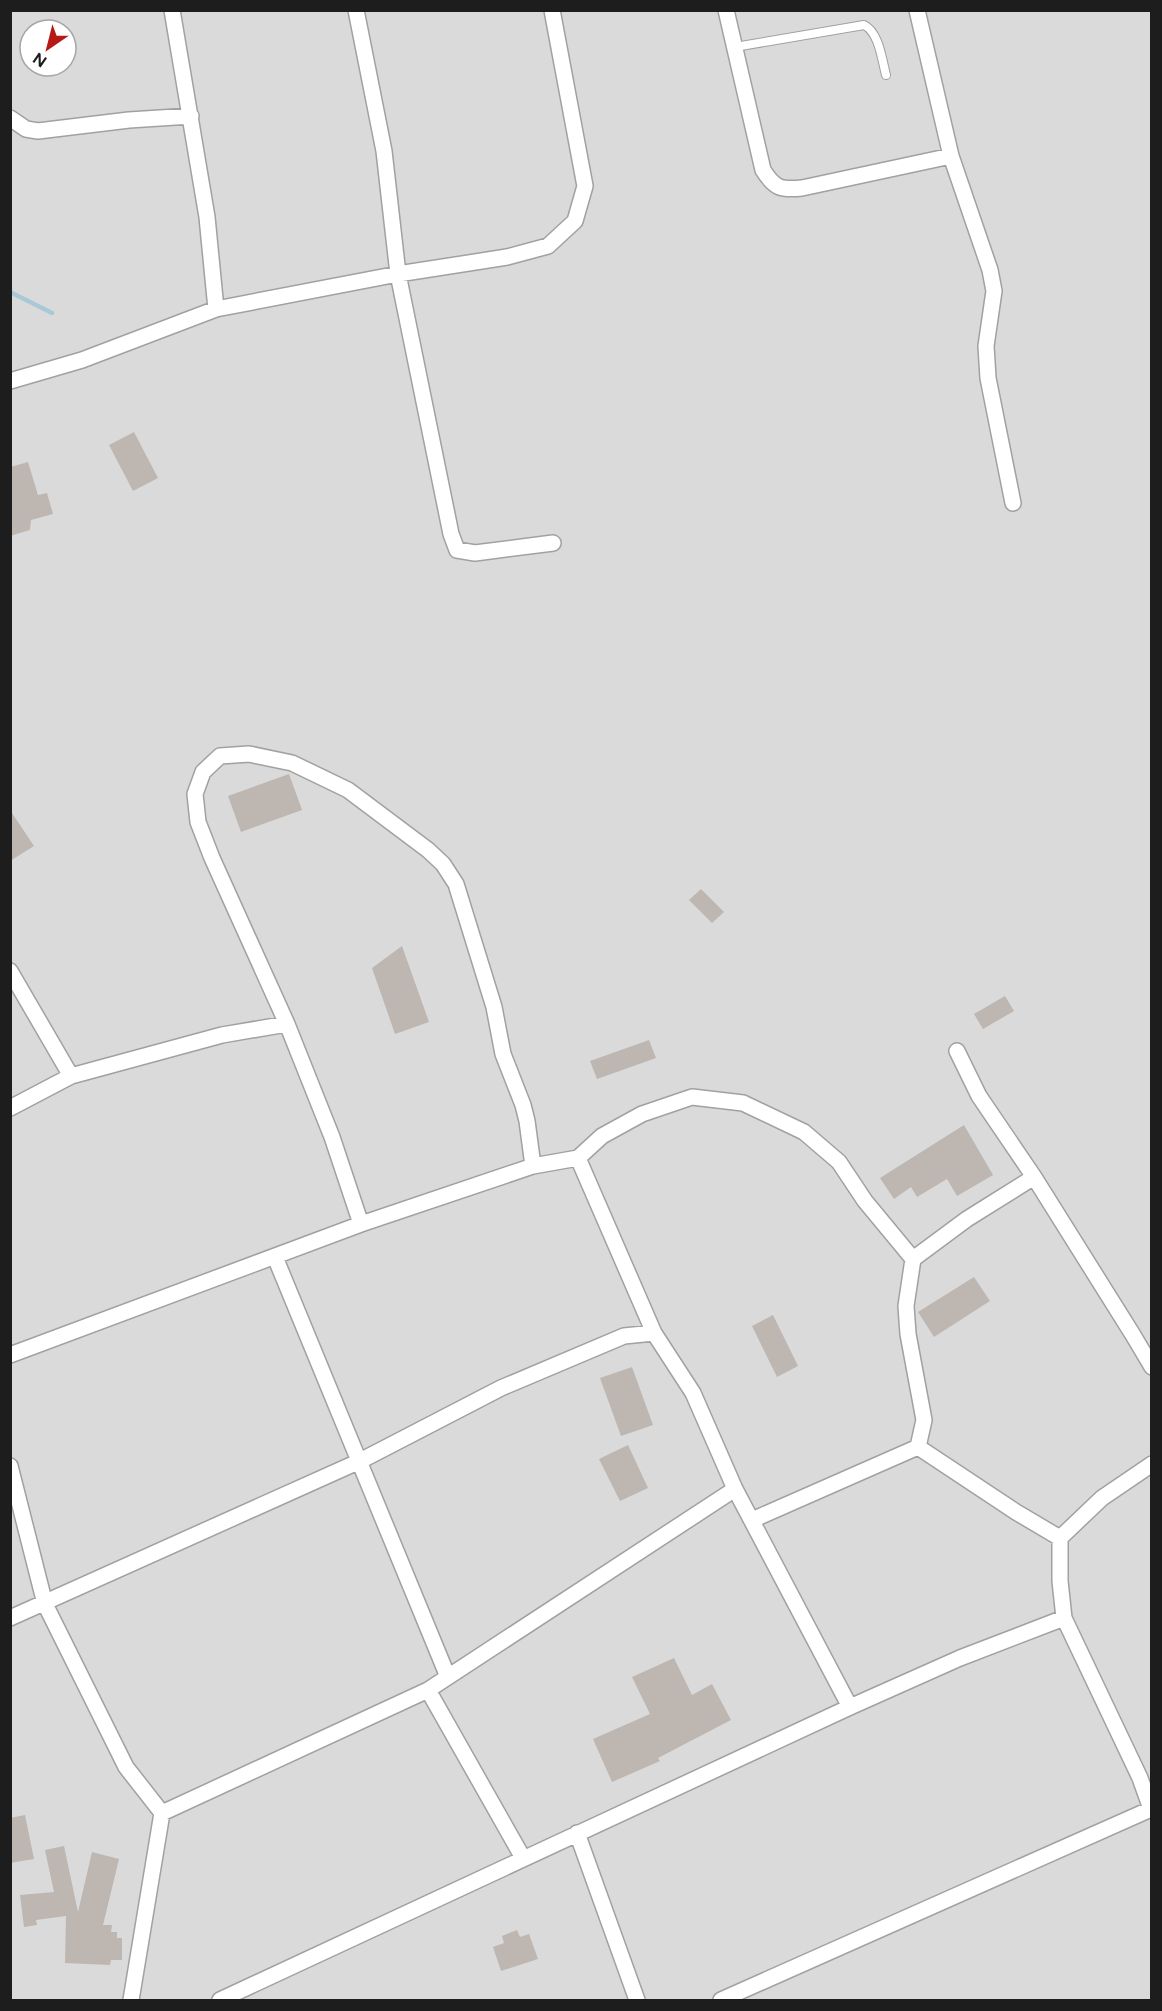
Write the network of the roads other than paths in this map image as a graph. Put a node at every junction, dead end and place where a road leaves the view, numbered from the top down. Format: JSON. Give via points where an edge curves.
{"nodes":[{"id":1,"x":172,"y":10,"type":"edge"},
{"id":2,"x":356,"y":10,"type":"edge"},
{"id":3,"x":552,"y":10,"type":"edge"},
{"id":4,"x":726,"y":10,"type":"edge"},
{"id":5,"x":917,"y":10,"type":"edge"},
{"id":6,"x":735,"y":47,"type":"junction"},
{"id":7,"x":886,"y":75,"type":"dead end"},
{"id":8,"x":191,"y":116,"type":"junction"},
{"id":9,"x":10,"y":118,"type":"edge"},
{"id":10,"x":951,"y":156,"type":"junction"},
{"id":11,"x":398,"y":274,"type":"junction"},
{"id":12,"x":216,"y":309,"type":"junction"},
{"id":13,"x":10,"y":381,"type":"edge"},
{"id":14,"x":1013,"y":503,"type":"dead end"},
{"id":15,"x":553,"y":543,"type":"dead end"},
{"id":16,"x":10,"y":971,"type":"edge"},
{"id":17,"x":287,"y":1024,"type":"junction"},
{"id":18,"x":957,"y":1051,"type":"dead end"},
{"id":19,"x":71,"y":1076,"type":"junction"},
{"id":20,"x":10,"y":1107,"type":"edge"},
{"id":21,"x":578,"y":1158,"type":"junction"},
{"id":22,"x":533,"y":1166,"type":"junction"},
{"id":23,"x":1034,"y":1177,"type":"junction"},
{"id":24,"x":361,"y":1224,"type":"junction"},
{"id":25,"x":275,"y":1257,"type":"junction"},
{"id":26,"x":913,"y":1259,"type":"junction"},
{"id":27,"x":654,"y":1333,"type":"junction"},
{"id":28,"x":10,"y":1355,"type":"edge"},
{"id":29,"x":1152,"y":1367,"type":"edge"},
{"id":30,"x":918,"y":1447,"type":"junction"},
{"id":31,"x":360,"y":1461,"type":"junction"},
{"id":32,"x":1152,"y":1464,"type":"edge"},
{"id":33,"x":10,"y":1466,"type":"edge"},
{"id":34,"x":735,"y":1489,"type":"junction"},
{"id":35,"x":752,"y":1520,"type":"junction"},
{"id":36,"x":1060,"y":1538,"type":"junction"},
{"id":37,"x":45,"y":1604,"type":"junction"},
{"id":38,"x":10,"y":1618,"type":"edge"},
{"id":39,"x":1064,"y":1618,"type":"junction"},
{"id":40,"x":448,"y":1677,"type":"junction"},
{"id":41,"x":428,"y":1690,"type":"junction"},
{"id":42,"x":850,"y":1707,"type":"junction"},
{"id":43,"x":1151,"y":1809,"type":"edge"},
{"id":44,"x":162,"y":1813,"type":"junction"},
{"id":45,"x":577,"y":1833,"type":"junction"},
{"id":46,"x":523,"y":1858,"type":"junction"},
{"id":47,"x":131,"y":2001,"type":"edge"},
{"id":48,"x":220,"y":2001,"type":"edge"},
{"id":49,"x":637,"y":2001,"type":"edge"},
{"id":50,"x":721,"y":2001,"type":"edge"}],
"edges":[{"from":1,"to":8,"type":"street"},
{"from":2,"to":11,"type":"street","via":[[384,151]]},
{"from":3,"to":11,"type":"street","via":[[585,186],[576,221],[548,246],[507,257]]},
{"from":4,"to":6,"type":"street"},
{"from":5,"to":10,"type":"street"},
{"from":6,"to":7,"type":"lane","via":[[864,25],[872,30]]},
{"from":6,"to":10,"type":"street","via":[[763,170],[772,184],[784,190],[802,188]]},
{"from":8,"to":9,"type":"street","via":[[38,131],[26,129]]},
{"from":8,"to":12,"type":"street"},
{"from":10,"to":14,"type":"street","via":[[994,291],[987,378]]},
{"from":11,"to":12,"type":"street"},
{"from":11,"to":15,"type":"street","via":[[457,550],[474,553]]},
{"from":12,"to":13,"type":"street","via":[[82,360]]},
{"from":16,"to":19,"type":"street"},
{"from":17,"to":19,"type":"street","via":[[222,1035]]},
{"from":17,"to":22,"type":"street","via":[[198,822],[195,794],[202,772],[220,756],[249,754],[292,763],[348,790],[443,864],[456,884],[494,1007],[503,1054],[527,1121]]},
{"from":17,"to":24,"type":"street"},
{"from":18,"to":23,"type":"street","via":[[979,1096]]},
{"from":19,"to":20,"type":"street"},
{"from":21,"to":22,"type":"street"},
{"from":21,"to":26,"type":"street","via":[[602,1136],[642,1113],[692,1097],[743,1103],[804,1132],[839,1162]]},
{"from":21,"to":27,"type":"street"},
{"from":22,"to":24,"type":"street"},
{"from":23,"to":26,"type":"street","via":[[967,1218]]},
{"from":23,"to":29,"type":"street"},
{"from":24,"to":25,"type":"street"},
{"from":25,"to":28,"type":"street"},
{"from":25,"to":31,"type":"street"},
{"from":26,"to":30,"type":"street","via":[[906,1306],[924,1420]]},
{"from":27,"to":31,"type":"street","via":[[624,1336],[501,1388]]},
{"from":27,"to":34,"type":"street","via":[[693,1393]]},
{"from":30,"to":35,"type":"street"},
{"from":30,"to":36,"type":"street"},
{"from":31,"to":37,"type":"street"},
{"from":31,"to":40,"type":"street"},
{"from":32,"to":36,"type":"street","via":[[1102,1498]]},
{"from":33,"to":37,"type":"street"},
{"from":34,"to":35,"type":"street"},
{"from":34,"to":40,"type":"street"},
{"from":35,"to":42,"type":"street"},
{"from":36,"to":39,"type":"street"},
{"from":37,"to":38,"type":"street"},
{"from":37,"to":44,"type":"street","via":[[126,1767]]},
{"from":39,"to":42,"type":"street","via":[[960,1658]]},
{"from":39,"to":43,"type":"street"},
{"from":40,"to":41,"type":"street"},
{"from":41,"to":44,"type":"street"},
{"from":41,"to":46,"type":"street"},
{"from":42,"to":45,"type":"street"},
{"from":43,"to":50,"type":"street"},
{"from":44,"to":47,"type":"street"},
{"from":45,"to":46,"type":"street"},
{"from":45,"to":49,"type":"street"},
{"from":46,"to":48,"type":"street"}]}
